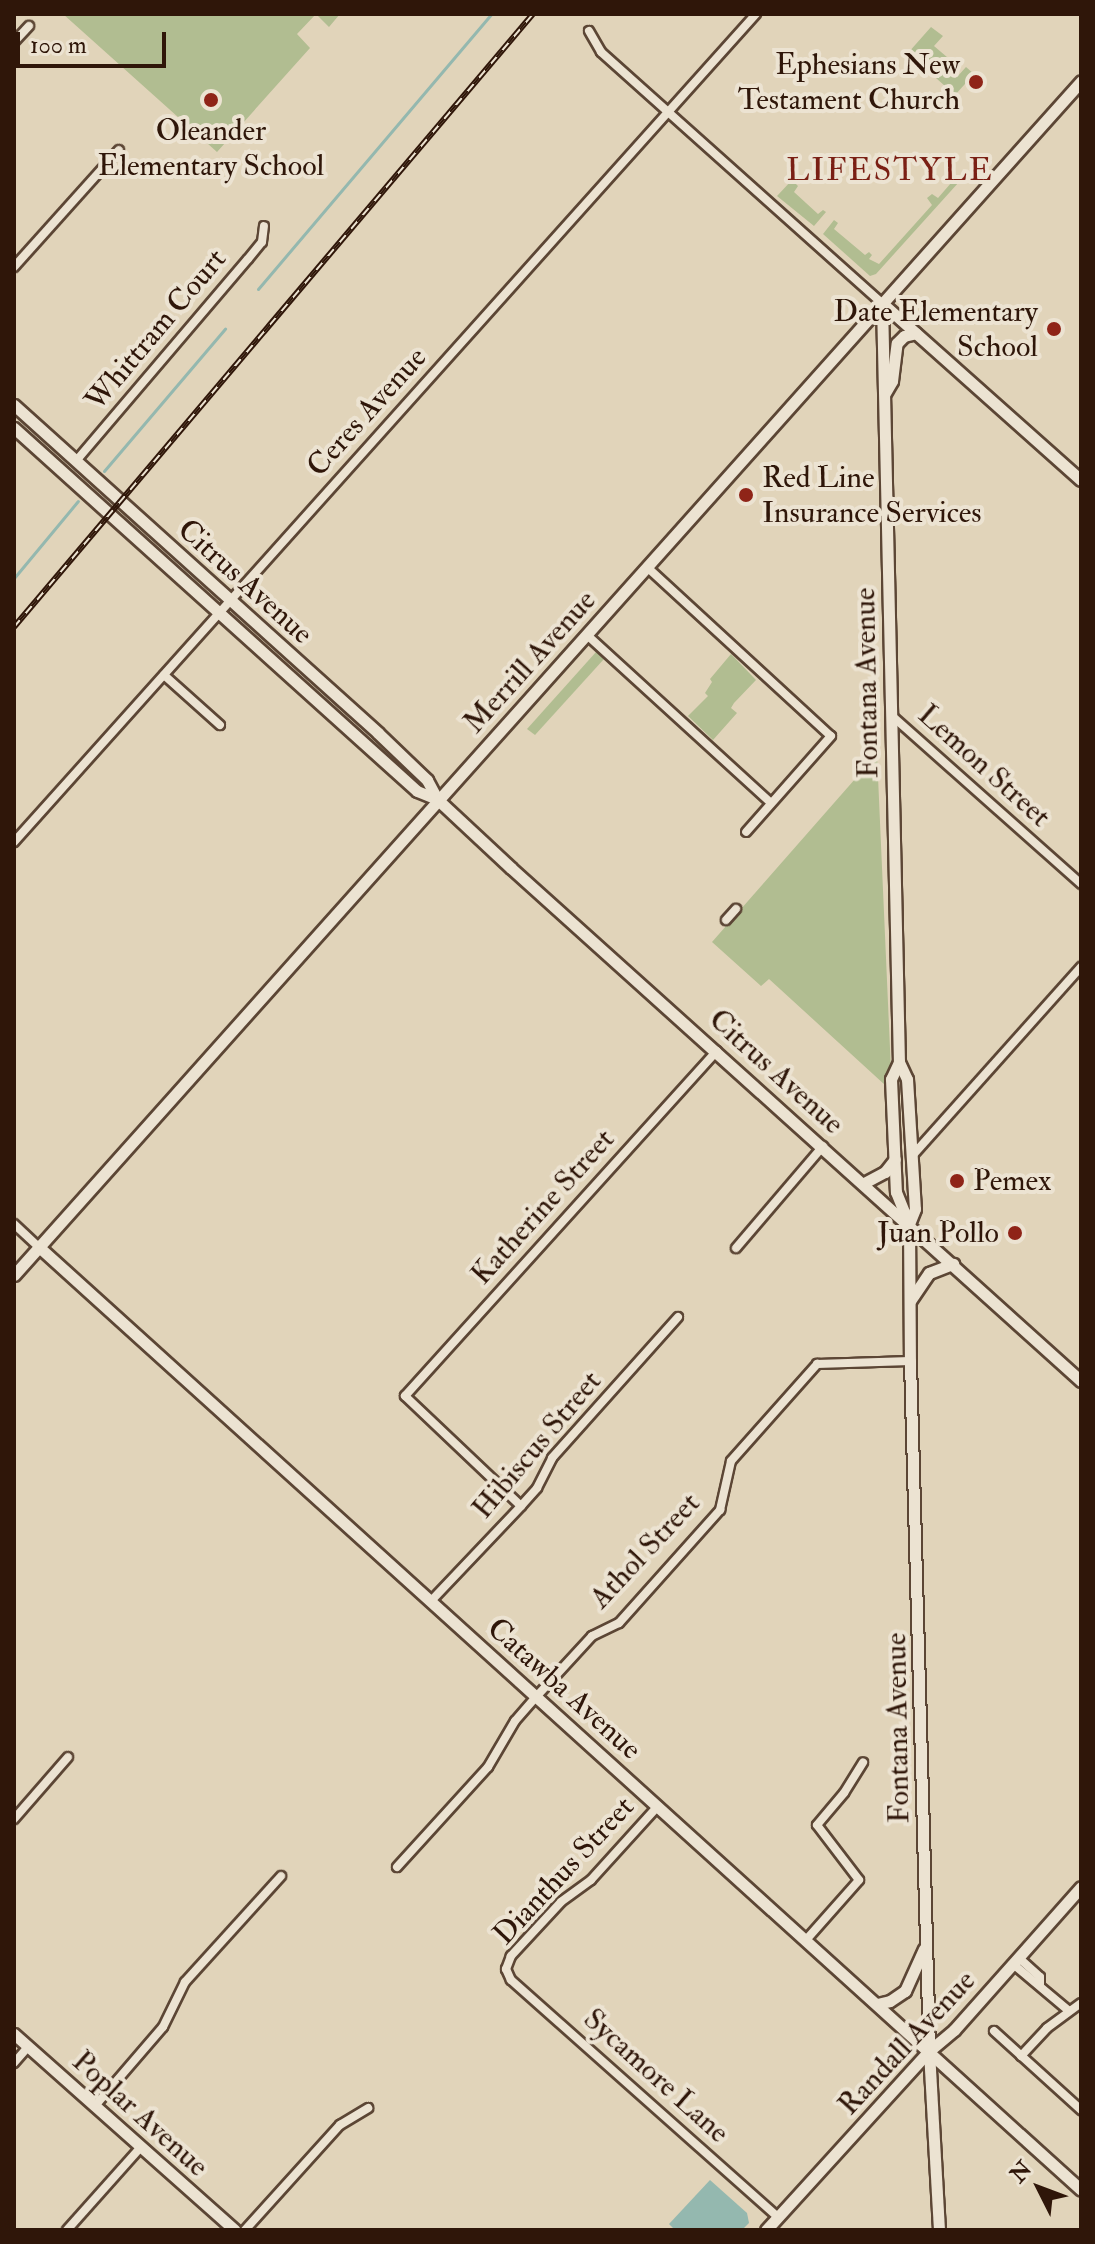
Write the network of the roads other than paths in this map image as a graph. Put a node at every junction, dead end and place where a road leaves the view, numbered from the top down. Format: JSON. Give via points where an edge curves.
{"nodes":[{"id":1,"x":756,"y":14,"type":"edge"},
{"id":2,"x":29,"y":26,"type":"dead end"},
{"id":3,"x":589,"y":31,"type":"dead end"},
{"id":4,"x":14,"y":42,"type":"edge"},
{"id":5,"x":1081,"y":81,"type":"edge"},
{"id":6,"x":668,"y":112,"type":"junction"},
{"id":7,"x":119,"y":150,"type":"dead end"},
{"id":8,"x":264,"y":226,"type":"dead end"},
{"id":9,"x":14,"y":267,"type":"edge"},
{"id":10,"x":882,"y":303,"type":"junction"},
{"id":11,"x":916,"y":333,"type":"junction"},
{"id":12,"x":885,"y":394,"type":"junction"},
{"id":13,"x":14,"y":405,"type":"edge"},
{"id":14,"x":14,"y":428,"type":"edge"},
{"id":15,"x":76,"y":461,"type":"junction"},
{"id":16,"x":1081,"y":480,"type":"edge"},
{"id":17,"x":648,"y":568,"type":"junction"},
{"id":18,"x":230,"y":601,"type":"junction"},
{"id":19,"x":218,"y":614,"type":"junction"},
{"id":20,"x":587,"y":635,"type":"junction"},
{"id":21,"x":164,"y":675,"type":"junction"},
{"id":22,"x":892,"y":716,"type":"junction"},
{"id":23,"x":220,"y":725,"type":"dead end"},
{"id":24,"x":437,"y":799,"type":"junction"},
{"id":25,"x":771,"y":803,"type":"junction"},
{"id":26,"x":746,"y":832,"type":"dead end"},
{"id":27,"x":14,"y":842,"type":"edge"},
{"id":28,"x":1081,"y":884,"type":"edge"},
{"id":29,"x":736,"y":909,"type":"dead end"},
{"id":30,"x":726,"y":920,"type":"dead end"},
{"id":31,"x":1081,"y":967,"type":"edge"},
{"id":32,"x":717,"y":1051,"type":"junction"},
{"id":33,"x":899,"y":1062,"type":"junction"},
{"id":34,"x":823,"y":1146,"type":"junction"},
{"id":35,"x":912,"y":1156,"type":"junction"},
{"id":36,"x":895,"y":1159,"type":"junction"},
{"id":37,"x":864,"y":1183,"type":"junction"},
{"id":38,"x":14,"y":1224,"type":"edge"},
{"id":39,"x":909,"y":1224,"type":"junction"},
{"id":40,"x":39,"y":1247,"type":"junction"},
{"id":41,"x":736,"y":1248,"type":"dead end"},
{"id":42,"x":953,"y":1264,"type":"junction"},
{"id":43,"x":14,"y":1275,"type":"edge"},
{"id":44,"x":910,"y":1301,"type":"junction"},
{"id":45,"x":678,"y":1317,"type":"dead end"},
{"id":46,"x":910,"y":1361,"type":"junction"},
{"id":47,"x":1081,"y":1381,"type":"edge"},
{"id":48,"x":521,"y":1506,"type":"junction"},
{"id":49,"x":431,"y":1601,"type":"junction"},
{"id":50,"x":536,"y":1697,"type":"junction"},
{"id":51,"x":68,"y":1757,"type":"dead end"},
{"id":52,"x":863,"y":1762,"type":"dead end"},
{"id":53,"x":658,"y":1806,"type":"junction"},
{"id":54,"x":14,"y":1819,"type":"edge"},
{"id":55,"x":397,"y":1867,"type":"dead end"},
{"id":56,"x":281,"y":1876,"type":"dead end"},
{"id":57,"x":1081,"y":1887,"type":"edge"},
{"id":58,"x":806,"y":1940,"type":"junction"},
{"id":59,"x":927,"y":1941,"type":"junction"},
{"id":60,"x":1016,"y":1961,"type":"junction"},
{"id":61,"x":506,"y":1969,"type":"joint"},
{"id":62,"x":1081,"y":2003,"type":"edge"},
{"id":63,"x":877,"y":2004,"type":"junction"},
{"id":64,"x":1069,"y":2011,"type":"junction"},
{"id":65,"x":994,"y":2031,"type":"dead end"},
{"id":66,"x":14,"y":2034,"type":"edge"},
{"id":67,"x":28,"y":2047,"type":"junction"},
{"id":68,"x":929,"y":2051,"type":"junction"},
{"id":69,"x":1021,"y":2056,"type":"junction"},
{"id":70,"x":14,"y":2063,"type":"edge"},
{"id":71,"x":95,"y":2106,"type":"junction"},
{"id":72,"x":368,"y":2108,"type":"dead end"},
{"id":73,"x":1081,"y":2110,"type":"edge"},
{"id":74,"x":141,"y":2147,"type":"junction"},
{"id":75,"x":1081,"y":2190,"type":"edge"},
{"id":76,"x":778,"y":2217,"type":"junction"},
{"id":77,"x":67,"y":2230,"type":"edge"},
{"id":78,"x":235,"y":2230,"type":"edge"},
{"id":79,"x":245,"y":2230,"type":"edge"},
{"id":80,"x":766,"y":2230,"type":"edge"},
{"id":81,"x":939,"y":2230,"type":"edge"}],
"edges":[{"from":1,"to":6,"type":"street","name":"Ceres Avenue"},
{"from":2,"to":4,"type":"street"},
{"from":3,"to":6,"type":"street","via":[[601,52]]},
{"from":5,"to":10,"type":"main road","name":"Merrill Avenue"},
{"from":6,"to":10,"type":"street"},
{"from":6,"to":18,"type":"street","name":"Ceres Avenue"},
{"from":7,"to":9,"type":"street"},
{"from":8,"to":15,"type":"street","name":"Whittram Court","via":[[262,242]]},
{"from":10,"to":11,"type":"main road"},
{"from":10,"to":12,"type":"main road","name":"Fontana Avenue"},
{"from":10,"to":17,"type":"main road","name":"Merrill Avenue"},
{"from":11,"to":12,"type":"main road","via":[[897,343]]},
{"from":11,"to":16,"type":"main road"},
{"from":12,"to":22,"type":"main road","name":"Fontana Avenue"},
{"from":13,"to":15,"type":"main road","name":"Citrus Avenue"},
{"from":14,"to":19,"type":"main road","name":"Citrus Avenue"},
{"from":15,"to":18,"type":"main road","name":"Citrus Avenue"},
{"from":17,"to":20,"type":"main road","name":"Merrill Avenue"},
{"from":17,"to":25,"type":"street","via":[[831,736]]},
{"from":18,"to":19,"type":"street","name":"Ceres Avenue"},
{"from":18,"to":24,"type":"main road","name":"Citrus Avenue","via":[[378,733],[427,780]]},
{"from":19,"to":21,"type":"street","name":"Ceres Avenue"},
{"from":19,"to":24,"type":"main road","name":"Citrus Avenue","via":[[417,791]]},
{"from":20,"to":24,"type":"main road","name":"Merrill Avenue"},
{"from":20,"to":25,"type":"street"},
{"from":21,"to":23,"type":"street"},
{"from":21,"to":27,"type":"street","name":"Ceres Avenue"},
{"from":22,"to":28,"type":"street","name":"Lemon Street"},
{"from":22,"to":33,"type":"main road","name":"Fontana Avenue"},
{"from":24,"to":32,"type":"main road","name":"Citrus Avenue"},
{"from":24,"to":40,"type":"main road","name":"Merrill Avenue"},
{"from":25,"to":26,"type":"street"},
{"from":29,"to":30,"type":"street"},
{"from":31,"to":35,"type":"street"},
{"from":32,"to":34,"type":"main road","name":"Citrus Avenue"},
{"from":32,"to":48,"type":"street","name":"Katherine Street","via":[[405,1396]]},
{"from":33,"to":35,"type":"main road","name":"Fontana Avenue","via":[[907,1079]]},
{"from":33,"to":36,"type":"main road","name":"Fontana Avenue","via":[[891,1079]]},
{"from":34,"to":37,"type":"main road","name":"Citrus Avenue"},
{"from":34,"to":41,"type":"street"},
{"from":35,"to":39,"type":"main road","name":"Fontana Avenue","via":[[915,1209]]},
{"from":36,"to":37,"type":"main road","via":[[885,1172]]},
{"from":36,"to":39,"type":"main road","name":"Fontana Avenue","via":[[896,1192]]},
{"from":37,"to":39,"type":"main road","name":"Citrus Avenue"},
{"from":38,"to":40,"type":"street","name":"Catawba Avenue"},
{"from":39,"to":42,"type":"main road","name":"Citrus Avenue"},
{"from":39,"to":44,"type":"main road","name":"Fontana Avenue"},
{"from":40,"to":43,"type":"main road","name":"Merrill Avenue"},
{"from":40,"to":49,"type":"main road","name":"Catawba Avenue"},
{"from":42,"to":44,"type":"main road","via":[[929,1273]]},
{"from":42,"to":47,"type":"main road","name":"Citrus Avenue"},
{"from":44,"to":46,"type":"main road","name":"Fontana Avenue"},
{"from":45,"to":48,"type":"street","name":"Hibiscus Street","via":[[552,1458]]},
{"from":46,"to":50,"type":"street","name":"Athol Street","via":[[817,1364],[731,1461],[720,1510],[619,1623],[592,1636]]},
{"from":46,"to":59,"type":"main road","name":"Fontana Avenue"},
{"from":48,"to":49,"type":"street","name":"Hibiscus Street"},
{"from":49,"to":50,"type":"main road","name":"Catawba Avenue"},
{"from":50,"to":53,"type":"main road","name":"Catawba Avenue"},
{"from":50,"to":55,"type":"street","name":"Athol Street","via":[[488,1767]]},
{"from":51,"to":54,"type":"street"},
{"from":52,"to":58,"type":"street","via":[[817,1825],[859,1880]]},
{"from":53,"to":58,"type":"main road","name":"Catawba Avenue"},
{"from":53,"to":61,"type":"street","name":"Dianthus Street","via":[[511,1956]]},
{"from":56,"to":71,"type":"street","via":[[185,1982],[163,2027]]},
{"from":57,"to":60,"type":"main road","name":"Randall Avenue"},
{"from":58,"to":63,"type":"main road","name":"Catawba Avenue"},
{"from":59,"to":63,"type":"main road","via":[[905,1991]]},
{"from":59,"to":68,"type":"main road","name":"Fontana Avenue"},
{"from":60,"to":64,"type":"street"},
{"from":60,"to":68,"type":"main road","name":"Randall Avenue"},
{"from":61,"to":76,"type":"street","name":"Sycamore Lane","via":[[511,1980]]},
{"from":62,"to":64,"type":"street"},
{"from":63,"to":68,"type":"main road","name":"Catawba Avenue"},
{"from":64,"to":69,"type":"street"},
{"from":65,"to":69,"type":"street"},
{"from":66,"to":67,"type":"main road","name":"Poplar Avenue"},
{"from":67,"to":70,"type":"street"},
{"from":67,"to":71,"type":"main road","name":"Poplar Avenue"},
{"from":68,"to":75,"type":"main road","name":"Catawba Avenue"},
{"from":68,"to":76,"type":"main road","name":"Randall Avenue"},
{"from":68,"to":81,"type":"main road","name":"Fontana Avenue"},
{"from":69,"to":73,"type":"street"},
{"from":71,"to":74,"type":"main road","name":"Poplar Avenue"},
{"from":72,"to":79,"type":"street","via":[[340,2125]]},
{"from":74,"to":77,"type":"street"},
{"from":74,"to":78,"type":"main road","name":"Poplar Avenue"},
{"from":76,"to":80,"type":"main road","name":"Randall Avenue"}]}
